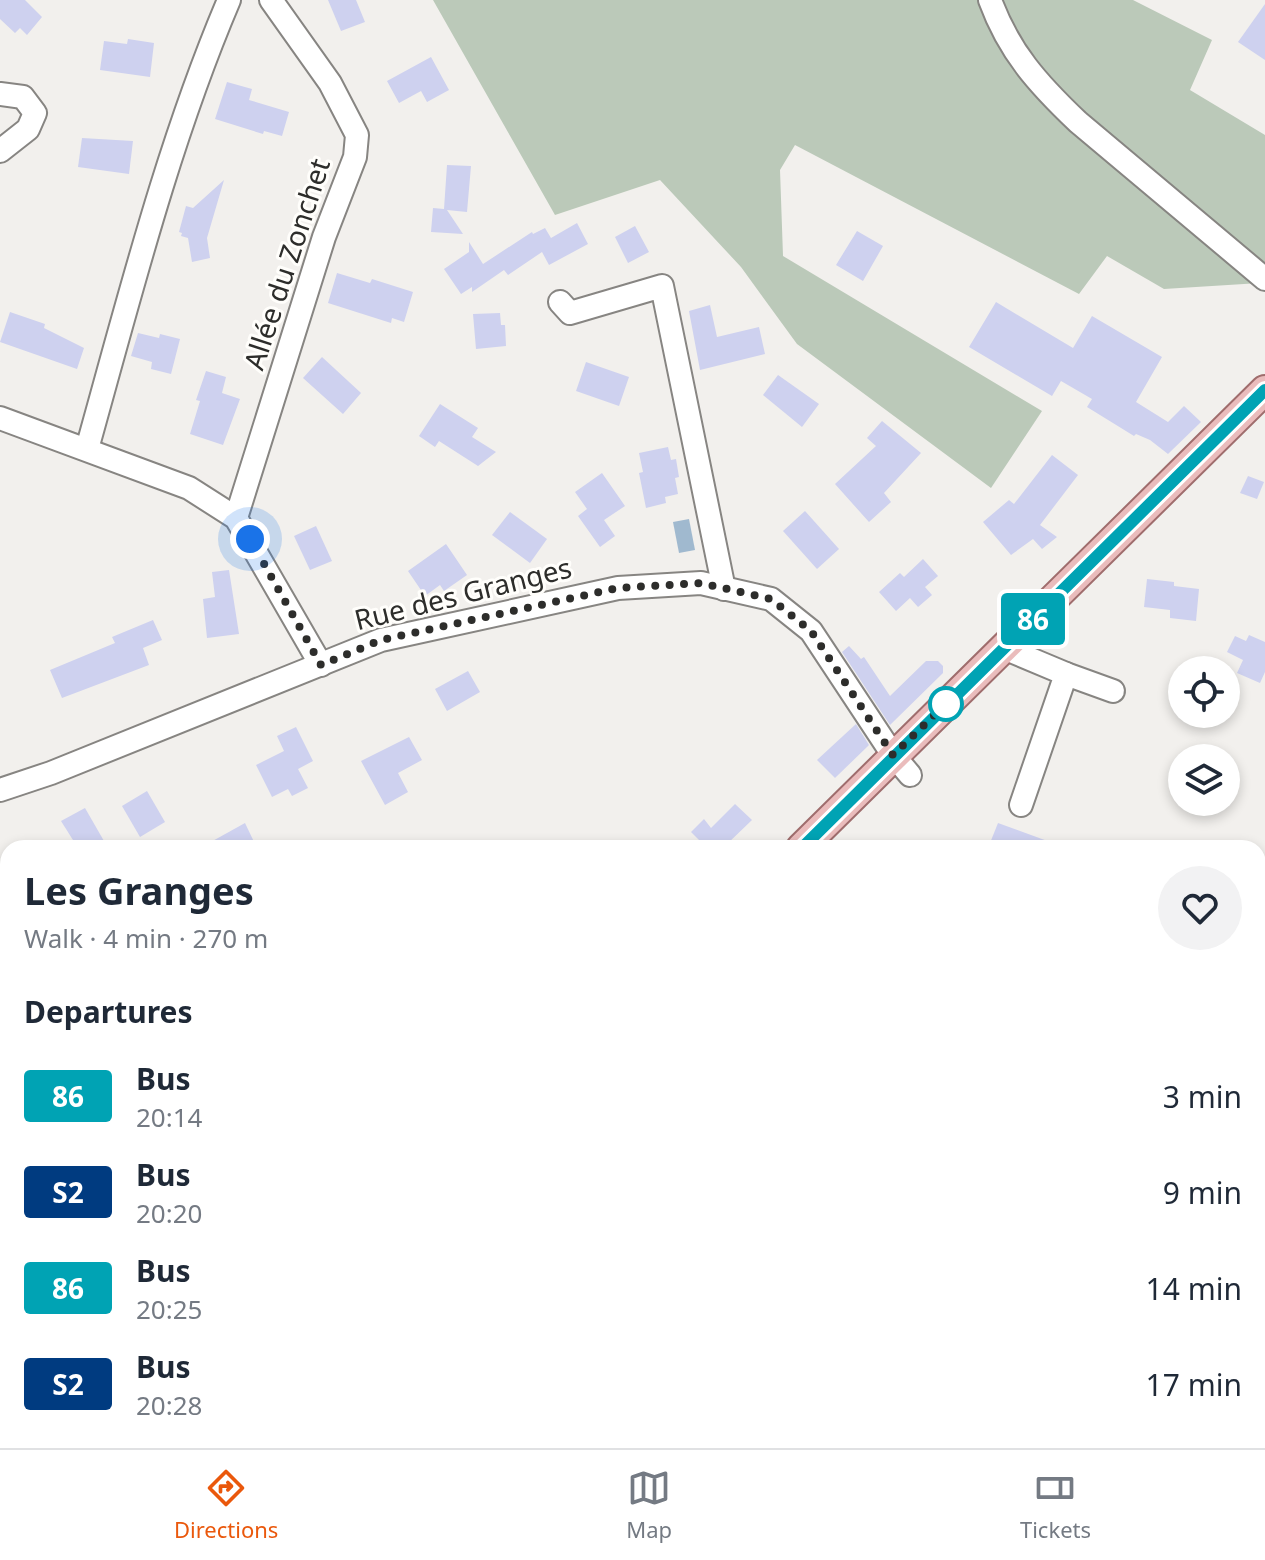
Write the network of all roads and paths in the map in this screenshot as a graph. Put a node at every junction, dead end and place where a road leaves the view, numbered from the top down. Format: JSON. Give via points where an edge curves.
{"nodes":[{"id":1,"x":229,"y":0,"type":"edge"},
{"id":2,"x":271,"y":0,"type":"edge"},
{"id":3,"x":990,"y":0,"type":"edge"},
{"id":4,"x":0,"y":94,"type":"edge"},
{"id":5,"x":0,"y":151,"type":"edge"},
{"id":6,"x":1265,"y":279,"type":"edge"},
{"id":7,"x":560,"y":302,"type":"dead end"},
{"id":8,"x":1265,"y":390,"type":"edge"},
{"id":9,"x":0,"y":418,"type":"edge"},
{"id":10,"x":87,"y":449,"type":"junction"},
{"id":11,"x":236,"y":518,"type":"junction"},
{"id":12,"x":724,"y":589,"type":"junction"},
{"id":13,"x":1004,"y":648,"type":"junction"},
{"id":14,"x":321,"y":665,"type":"junction"},
{"id":15,"x":1066,"y":674,"type":"junction"},
{"id":16,"x":1113,"y":691,"type":"dead end"},
{"id":17,"x":902,"y":765,"type":"junction"},
{"id":18,"x":0,"y":790,"type":"edge"},
{"id":19,"x":1021,"y":805,"type":"dead end"},
{"id":20,"x":811,"y":840,"type":"edge"}],
"edges":[{"from":1,"to":10,"type":"street","via":[[145,242]]},
{"from":2,"to":11,"type":"street","name":"Allée du Zonchet","via":[[330,83],[357,135],[355,157],[324,237]]},
{"from":3,"to":6,"type":"street","via":[[1023,65],[1050,95]]},
{"from":4,"to":5,"type":"street","via":[[23,97],[35,113],[28,129]]},
{"from":7,"to":12,"type":"street","via":[[570,313],[662,286]]},
{"from":8,"to":13,"type":"main road"},
{"from":9,"to":10,"type":"street"},
{"from":10,"to":11,"type":"street","via":[[189,488]]},
{"from":11,"to":14,"type":"street"},
{"from":12,"to":14,"type":"street","name":"Rue des Granges","via":[[701,583],[618,588],[381,640]]},
{"from":12,"to":17,"type":"street","name":"Rue des Granges","via":[[771,599],[811,631]]},
{"from":13,"to":15,"type":"street"},
{"from":13,"to":17,"type":"main road"},
{"from":14,"to":18,"type":"street","name":"Rue des Granges"},
{"from":15,"to":16,"type":"street"},
{"from":15,"to":19,"type":"street"},
{"from":17,"to":20,"type":"main road"}]}
